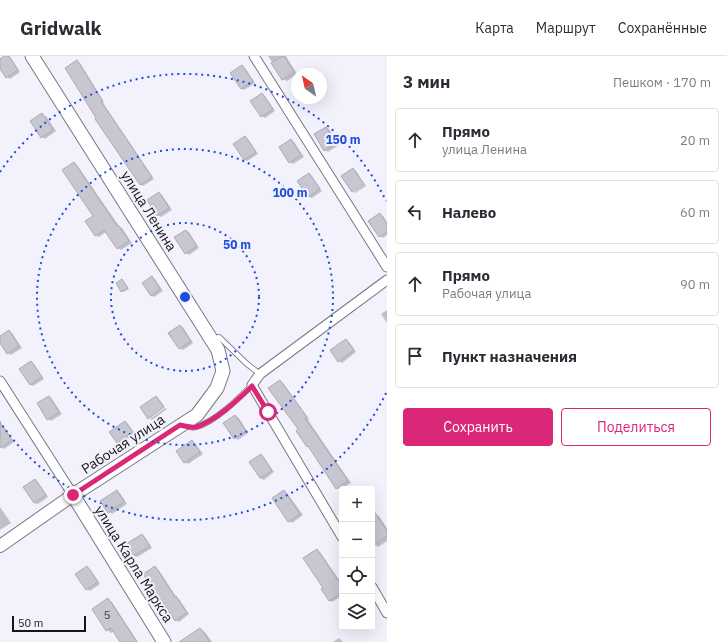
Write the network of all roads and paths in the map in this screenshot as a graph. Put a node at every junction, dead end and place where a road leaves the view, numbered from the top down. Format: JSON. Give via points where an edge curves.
{"nodes":[{"id":1,"x":32,"y":56,"type":"edge"},
{"id":2,"x":254,"y":56,"type":"edge"},
{"id":3,"x":387,"y":267,"type":"edge"},
{"id":4,"x":387,"y":280,"type":"edge"},
{"id":5,"x":212,"y":341,"type":"junction"},
{"id":6,"x":260,"y":374,"type":"junction"},
{"id":7,"x":0,"y":381,"type":"edge"},
{"id":8,"x":252,"y":386,"type":"junction"},
{"id":9,"x":217,"y":388,"type":"joint"},
{"id":10,"x":180,"y":425,"type":"junction"},
{"id":11,"x":73,"y":495,"type":"junction"},
{"id":12,"x":339,"y":532,"type":"edge"},
{"id":13,"x":0,"y":546,"type":"edge"},
{"id":14,"x":375,"y":592,"type":"edge"},
{"id":15,"x":387,"y":613,"type":"edge"},
{"id":16,"x":164,"y":642,"type":"edge"}],
"edges":[{"from":1,"to":5,"type":"main road","name":"улица Ленина"},
{"from":2,"to":3,"type":"street"},
{"from":4,"to":6,"type":"street"},
{"from":5,"to":6,"type":"lane","via":[[219,337]]},
{"from":5,"to":9,"type":"main road","name":"улица Ленина","via":[[218,350],[223,371]]},
{"from":6,"to":8,"type":"street"},
{"from":7,"to":11,"type":"street","name":"улица Карла Маркса"},
{"from":8,"to":10,"type":"lane","via":[[213,419],[194,427]]},
{"from":8,"to":12,"type":"street"},
{"from":9,"to":10,"type":"main road","name":"Рабочая улица","via":[[197,415]]},
{"from":10,"to":11,"type":"main road","name":"Рабочая улица"},
{"from":11,"to":13,"type":"street","name":"Рабочая улица"},
{"from":11,"to":16,"type":"main road","name":"улица Карла Маркса"},
{"from":14,"to":15,"type":"street"}]}
